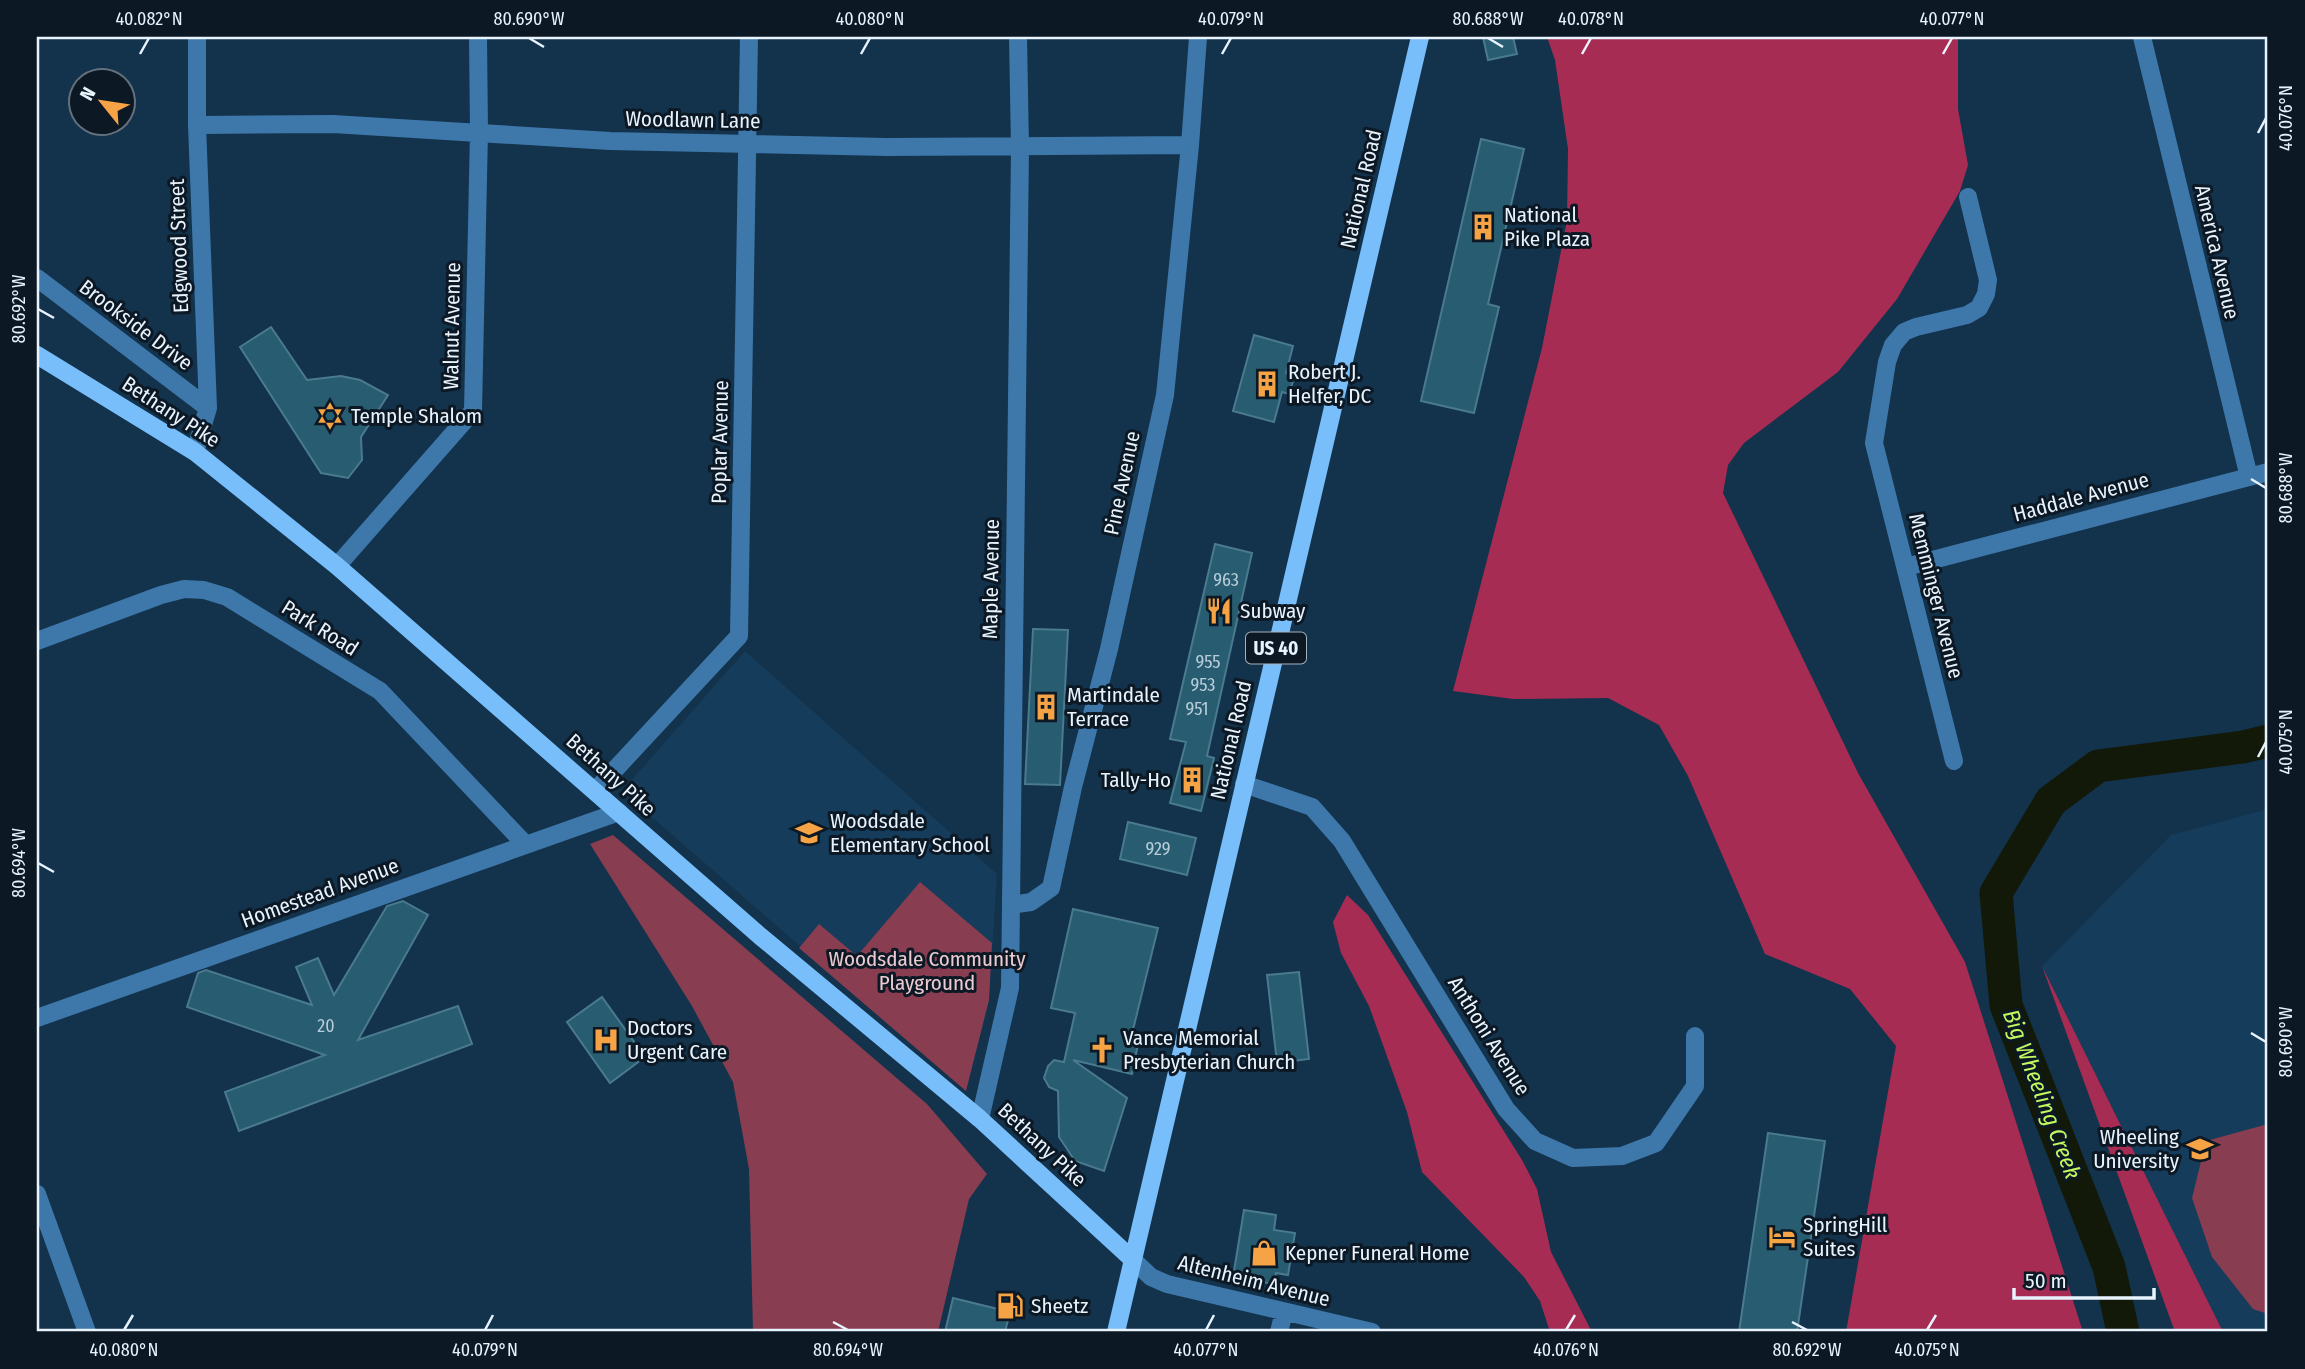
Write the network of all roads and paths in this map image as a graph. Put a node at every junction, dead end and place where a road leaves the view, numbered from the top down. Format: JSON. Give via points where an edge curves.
{"nodes":[{"id":1,"x":197,"y":37,"type":"edge"},
{"id":2,"x":478,"y":37,"type":"edge"},
{"id":3,"x":749,"y":37,"type":"edge"},
{"id":4,"x":1018,"y":37,"type":"edge"},
{"id":5,"x":1198,"y":37,"type":"edge"},
{"id":6,"x":1420,"y":37,"type":"edge"},
{"id":7,"x":2142,"y":37,"type":"edge"},
{"id":8,"x":197,"y":125,"type":"junction"},
{"id":9,"x":479,"y":132,"type":"junction"},
{"id":10,"x":747,"y":143,"type":"junction"},
{"id":11,"x":1190,"y":145,"type":"junction"},
{"id":12,"x":1020,"y":148,"type":"junction"},
{"id":13,"x":1968,"y":197,"type":"dead end"},
{"id":14,"x":37,"y":278,"type":"edge"},
{"id":15,"x":37,"y":355,"type":"edge"},
{"id":16,"x":208,"y":408,"type":"junction"},
{"id":17,"x":195,"y":452,"type":"junction"},
{"id":18,"x":2268,"y":472,"type":"edge"},
{"id":19,"x":2249,"y":477,"type":"junction"},
{"id":20,"x":337,"y":566,"type":"junction"},
{"id":21,"x":1906,"y":567,"type":"junction"},
{"id":22,"x":37,"y":641,"type":"edge"},
{"id":23,"x":1954,"y":761,"type":"dead end"},
{"id":24,"x":1244,"y":784,"type":"junction"},
{"id":25,"x":595,"y":791,"type":"junction"},
{"id":26,"x":619,"y":812,"type":"junction"},
{"id":27,"x":525,"y":844,"type":"junction"},
{"id":28,"x":1011,"y":905,"type":"junction"},
{"id":29,"x":37,"y":1018,"type":"edge"},
{"id":30,"x":1695,"y":1036,"type":"dead end"},
{"id":31,"x":980,"y":1119,"type":"junction"},
{"id":32,"x":37,"y":1194,"type":"edge"},
{"id":33,"x":1132,"y":1259,"type":"junction"},
{"id":34,"x":1284,"y":1312,"type":"junction"},
{"id":35,"x":87,"y":1332,"type":"edge"},
{"id":36,"x":1116,"y":1332,"type":"edge"},
{"id":37,"x":1279,"y":1332,"type":"edge"},
{"id":38,"x":1372,"y":1332,"type":"edge"}],
"edges":[{"from":1,"to":8,"type":"street","name":"Edgwood Street"},
{"from":2,"to":9,"type":"street","name":"Walnut Avenue"},
{"from":3,"to":10,"type":"street","name":"Poplar Avenue"},
{"from":4,"to":12,"type":"street","name":"Maple Avenue"},
{"from":5,"to":11,"type":"street","name":"Pine Avenue"},
{"from":6,"to":24,"type":"main road","name":"National Road","number":"US 40"},
{"from":7,"to":19,"type":"street","name":"America Avenue"},
{"from":8,"to":9,"type":"street","name":"Woodlawn Lane","via":[[333,124]]},
{"from":8,"to":16,"type":"street","name":"Edgwood Street"},
{"from":9,"to":10,"type":"street","name":"Woodlawn Lane","via":[[610,141]]},
{"from":9,"to":20,"type":"street","name":"Walnut Avenue","via":[[473,411]]},
{"from":10,"to":12,"type":"street","name":"Woodlawn Lane"},
{"from":10,"to":25,"type":"street","name":"Poplar Avenue","via":[[739,636]]},
{"from":11,"to":12,"type":"street","name":"Woodlawn Lane"},
{"from":11,"to":28,"type":"street","name":"Pine Avenue","via":[[1165,395],[1109,649],[1051,888],[1031,902]]},
{"from":12,"to":28,"type":"street","name":"Maple Avenue"},
{"from":13,"to":21,"type":"street","name":"Memminger Avenue","via":[[1988,280],[1986,294],[1979,308],[1968,315],[1904,332],[1887,362],[1874,443]]},
{"from":14,"to":16,"type":"street","name":"Brookside Drive"},
{"from":15,"to":17,"type":"main road","name":"Bethany Pike"},
{"from":16,"to":17,"type":"street","name":"Edgwood Street"},
{"from":17,"to":20,"type":"main road","name":"Bethany Pike"},
{"from":18,"to":19,"type":"street","name":"Haddale Avenue"},
{"from":19,"to":21,"type":"street","name":"Haddale Avenue"},
{"from":20,"to":25,"type":"main road","name":"Bethany Pike"},
{"from":21,"to":23,"type":"street","name":"Memminger Avenue"},
{"from":22,"to":27,"type":"street","name":"Park Road","via":[[184,589],[227,597],[380,691]]},
{"from":24,"to":30,"type":"street","name":"Anthoni Avenue","via":[[1312,807],[1342,841],[1506,1109],[1535,1141],[1573,1158],[1622,1156],[1656,1143],[1695,1086]]},
{"from":24,"to":33,"type":"main road","name":"National Road","number":"US 40"},
{"from":25,"to":26,"type":"main road","name":"Bethany Pike"},
{"from":26,"to":27,"type":"street","name":"Homestead Avenue"},
{"from":26,"to":31,"type":"main road","name":"Bethany Pike"},
{"from":27,"to":29,"type":"street","name":"Homestead Avenue"},
{"from":28,"to":31,"type":"street","name":"Maple Avenue","via":[[1010,988]]},
{"from":31,"to":33,"type":"main road","name":"Bethany Pike"},
{"from":32,"to":35,"type":"street"},
{"from":33,"to":34,"type":"street","name":"Altenheim Avenue","via":[[1151,1277],[1167,1284]]},
{"from":33,"to":36,"type":"main road","name":"National Road","number":"US 40"},
{"from":34,"to":37,"type":"street"},
{"from":34,"to":38,"type":"street","name":"Altenheim Avenue"}]}
